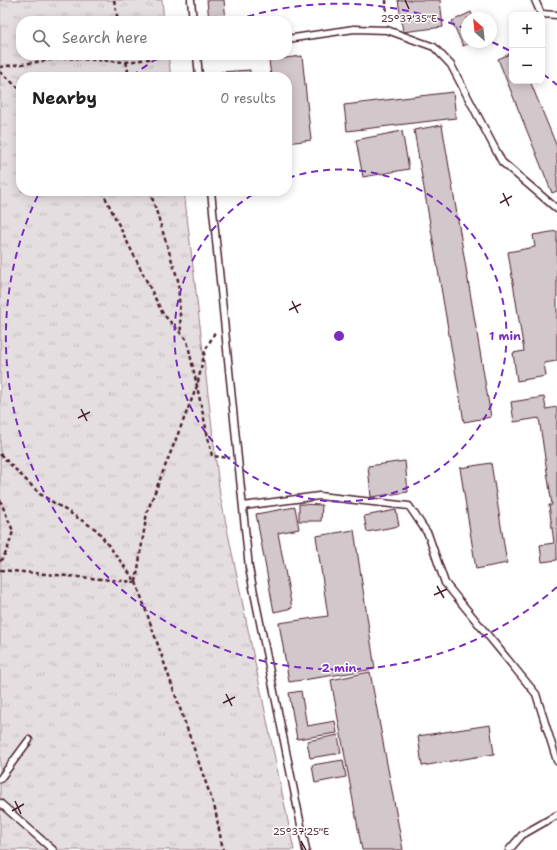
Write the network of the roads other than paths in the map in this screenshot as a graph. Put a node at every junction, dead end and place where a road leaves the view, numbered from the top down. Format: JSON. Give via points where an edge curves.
{"nodes":[{"id":1,"x":191,"y":0,"type":"edge"},
{"id":2,"x":535,"y":0,"type":"edge"},
{"id":3,"x":557,"y":15,"type":"edge"},
{"id":4,"x":193,"y":16,"type":"edge"},
{"id":5,"x":292,"y":38,"type":"edge"},
{"id":6,"x":197,"y":60,"type":"edge"},
{"id":7,"x":199,"y":72,"type":"edge"},
{"id":8,"x":212,"y":196,"type":"edge"},
{"id":9,"x":557,"y":209,"type":"edge"},
{"id":10,"x":243,"y":506,"type":"junction"},
{"id":11,"x":29,"y":740,"type":"dead end"},
{"id":12,"x":557,"y":761,"type":"edge"},
{"id":13,"x":0,"y":779,"type":"edge"},
{"id":14,"x":0,"y":803,"type":"edge"},
{"id":15,"x":557,"y":815,"type":"edge"},
{"id":16,"x":52,"y":850,"type":"edge"},
{"id":17,"x":306,"y":850,"type":"edge"},
{"id":18,"x":509,"y":850,"type":"edge"}],
"edges":[{"from":1,"to":4,"type":"lane"},
{"from":2,"to":3,"type":"lane","via":[[541,14]]},
{"from":5,"to":9,"type":"lane","via":[[354,29],[387,30],[434,47],[451,65],[502,162]]},
{"from":6,"to":7,"type":"lane"},
{"from":8,"to":10,"type":"lane"},
{"from":10,"to":12,"type":"lane","via":[[319,496],[409,506],[428,534],[445,583],[536,694]]},
{"from":10,"to":17,"type":"lane","via":[[249,568]]},
{"from":11,"to":13,"type":"lane"},
{"from":14,"to":16,"type":"lane"},
{"from":15,"to":18,"type":"lane","via":[[522,835]]}]}
